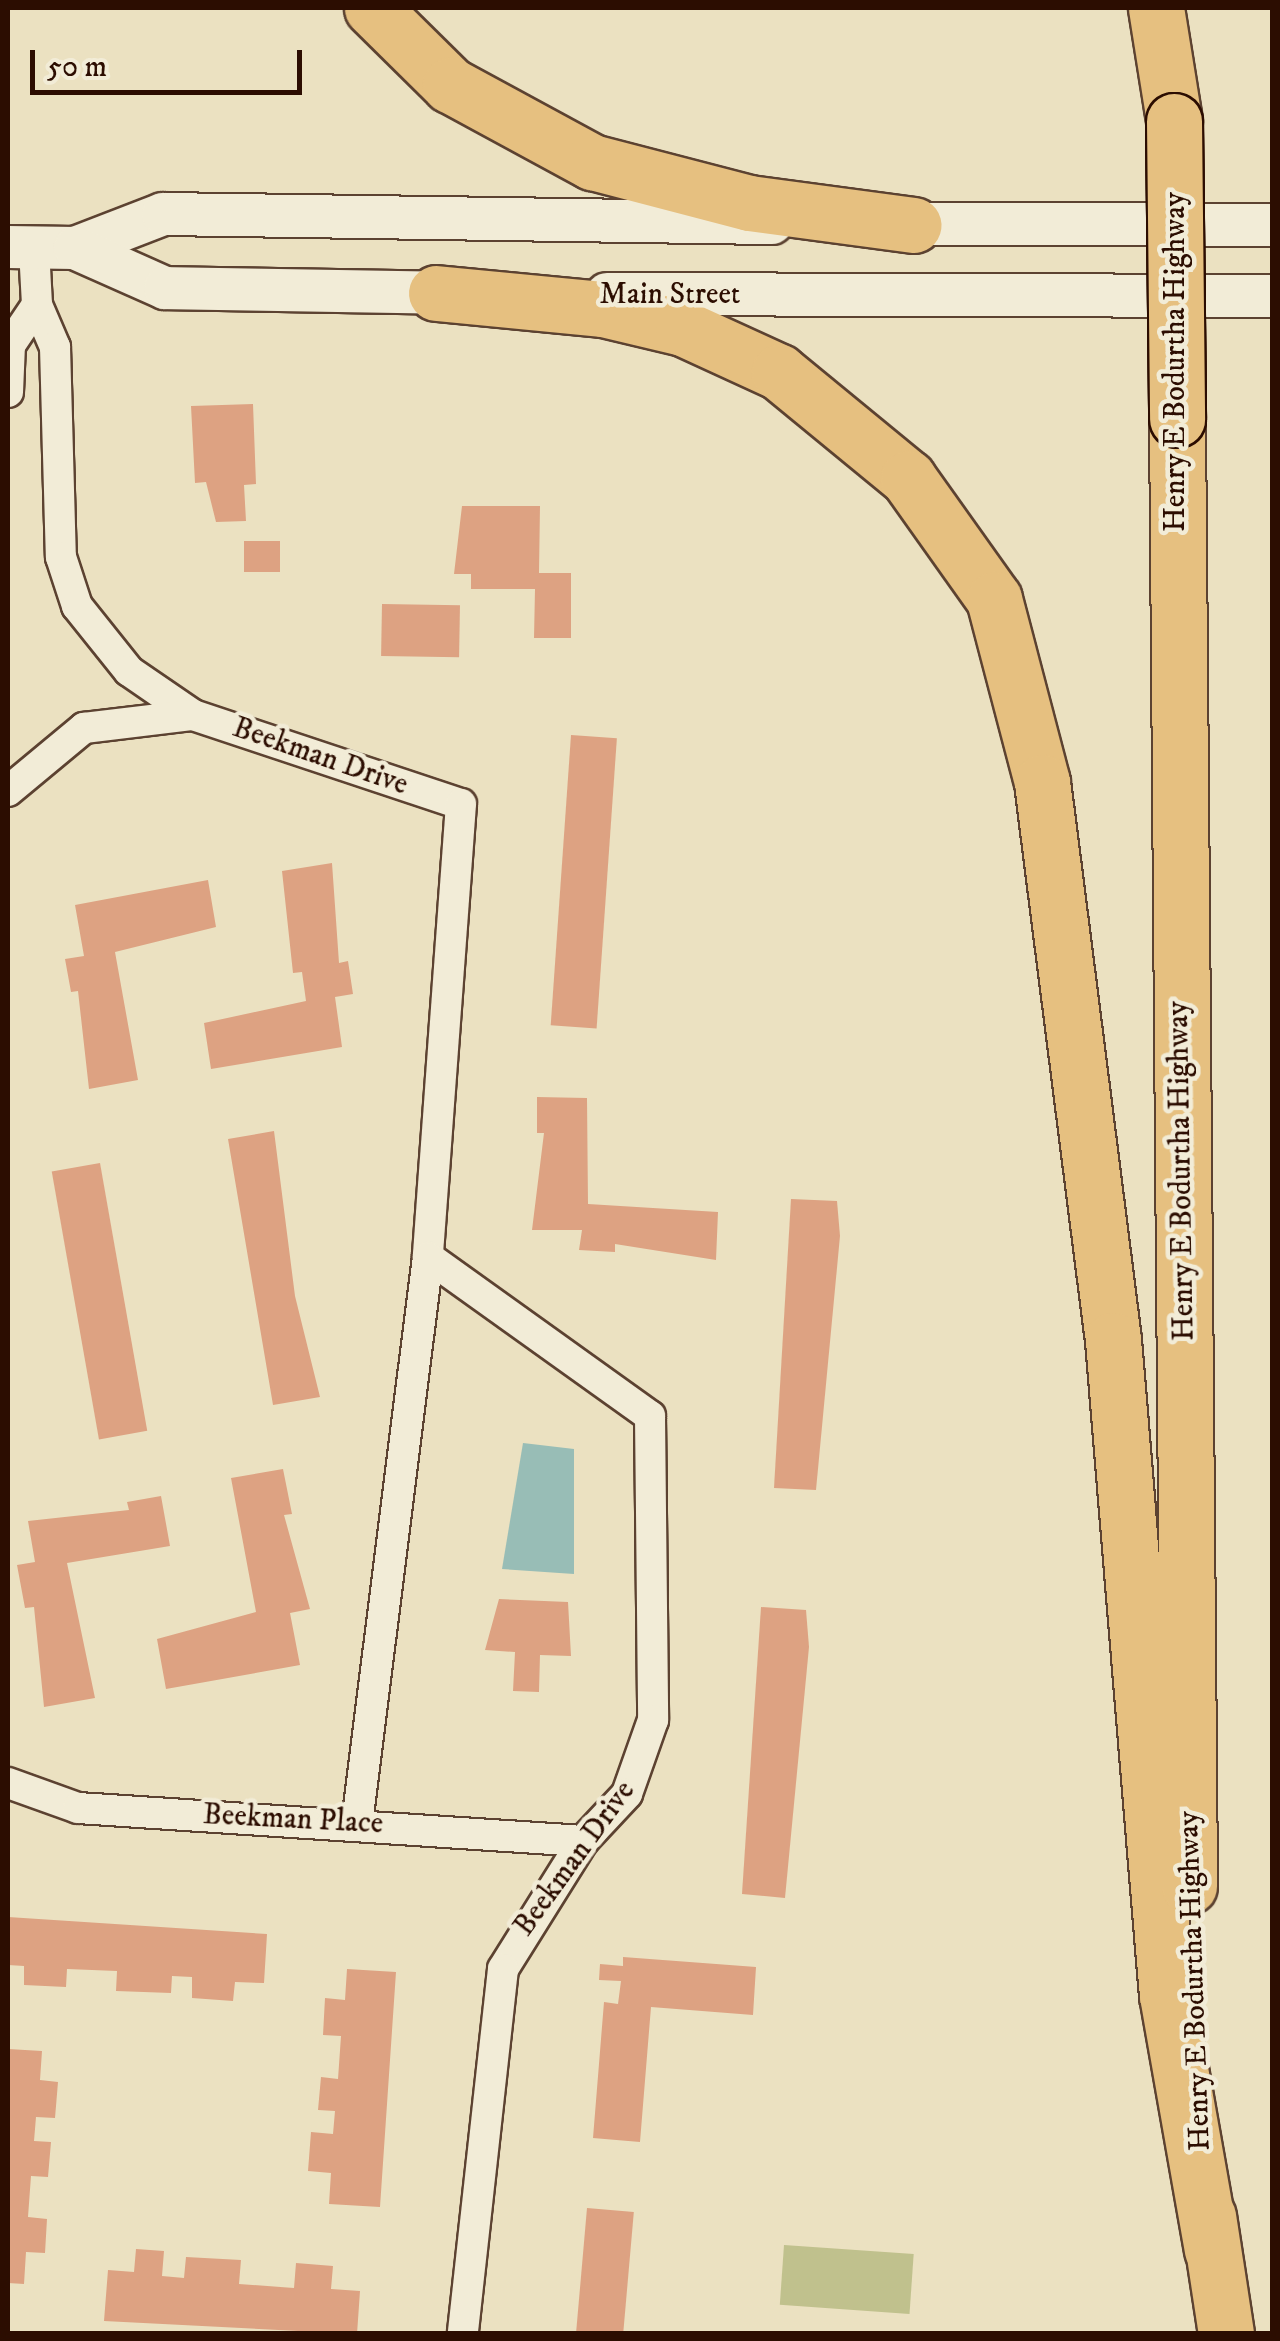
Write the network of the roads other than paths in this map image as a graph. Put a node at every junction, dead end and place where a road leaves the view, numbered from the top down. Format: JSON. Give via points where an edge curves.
{"nodes":[{"id":1,"x":372,"y":8,"type":"edge"},
{"id":2,"x":1156,"y":8,"type":"edge"},
{"id":3,"x":1178,"y":8,"type":"edge"},
{"id":4,"x":1174,"y":122,"type":"junction"},
{"id":5,"x":914,"y":225,"type":"junction"},
{"id":6,"x":1272,"y":225,"type":"edge"},
{"id":7,"x":39,"y":248,"type":"edge"},
{"id":8,"x":436,"y":293,"type":"junction"},
{"id":9,"x":1272,"y":296,"type":"edge"},
{"id":10,"x":37,"y":305,"type":"junction"},
{"id":11,"x":8,"y":392,"type":"edge"},
{"id":12,"x":194,"y":715,"type":"junction"},
{"id":13,"x":8,"y":791,"type":"edge"},
{"id":14,"x":428,"y":1257,"type":"junction"},
{"id":15,"x":8,"y":1784,"type":"edge"},
{"id":16,"x":357,"y":1823,"type":"junction"},
{"id":17,"x":582,"y":1842,"type":"junction"},
{"id":18,"x":1212,"y":2250,"type":"junction"},
{"id":19,"x":464,"y":2334,"type":"edge"},
{"id":20,"x":1226,"y":2334,"type":"edge"}],
"edges":[{"from":1,"to":5,"type":"highway","via":[[450,85],[592,162],[748,202]]},
{"from":2,"to":4,"type":"highway"},
{"from":3,"to":4,"type":"highway","name":"Henry E Bodurtha Highway"},
{"from":4,"to":18,"type":"highway","name":"Henry E Bodurtha Highway","bridge":true,"via":[[1188,1884]]},
{"from":5,"to":6,"type":"main road"},
{"from":5,"to":7,"type":"main road","via":[[163,214]]},
{"from":7,"to":8,"type":"main road","name":"Main Street","via":[[164,288]]},
{"from":7,"to":10,"type":"street","name":"Beekman Drive"},
{"from":8,"to":9,"type":"main road","name":"Main Street"},
{"from":8,"to":18,"type":"highway","via":[[604,310],[684,328],[779,372],[908,478],[994,599],[1034,732],[1046,816],[1113,1340],[1167,1995]]},
{"from":10,"to":11,"type":"street","via":[[10,345]]},
{"from":10,"to":12,"type":"street","name":"Beekman Drive","via":[[55,347],[67,584],[111,653]]},
{"from":12,"to":13,"type":"street","via":[[84,728]]},
{"from":12,"to":14,"type":"street","name":"Beekman Drive","via":[[461,804]]},
{"from":14,"to":16,"type":"street","name":"Beekman Drive"},
{"from":14,"to":17,"type":"street","name":"Beekman Drive","via":[[650,1416],[653,1720],[628,1794]]},
{"from":15,"to":16,"type":"street","name":"Beekman Place","via":[[78,1808]]},
{"from":16,"to":17,"type":"street","name":"Beekman Place"},
{"from":17,"to":19,"type":"street","name":"Beekman Drive","via":[[503,1969]]},
{"from":18,"to":20,"type":"highway","name":"Henry E Bodurtha Highway"}]}
